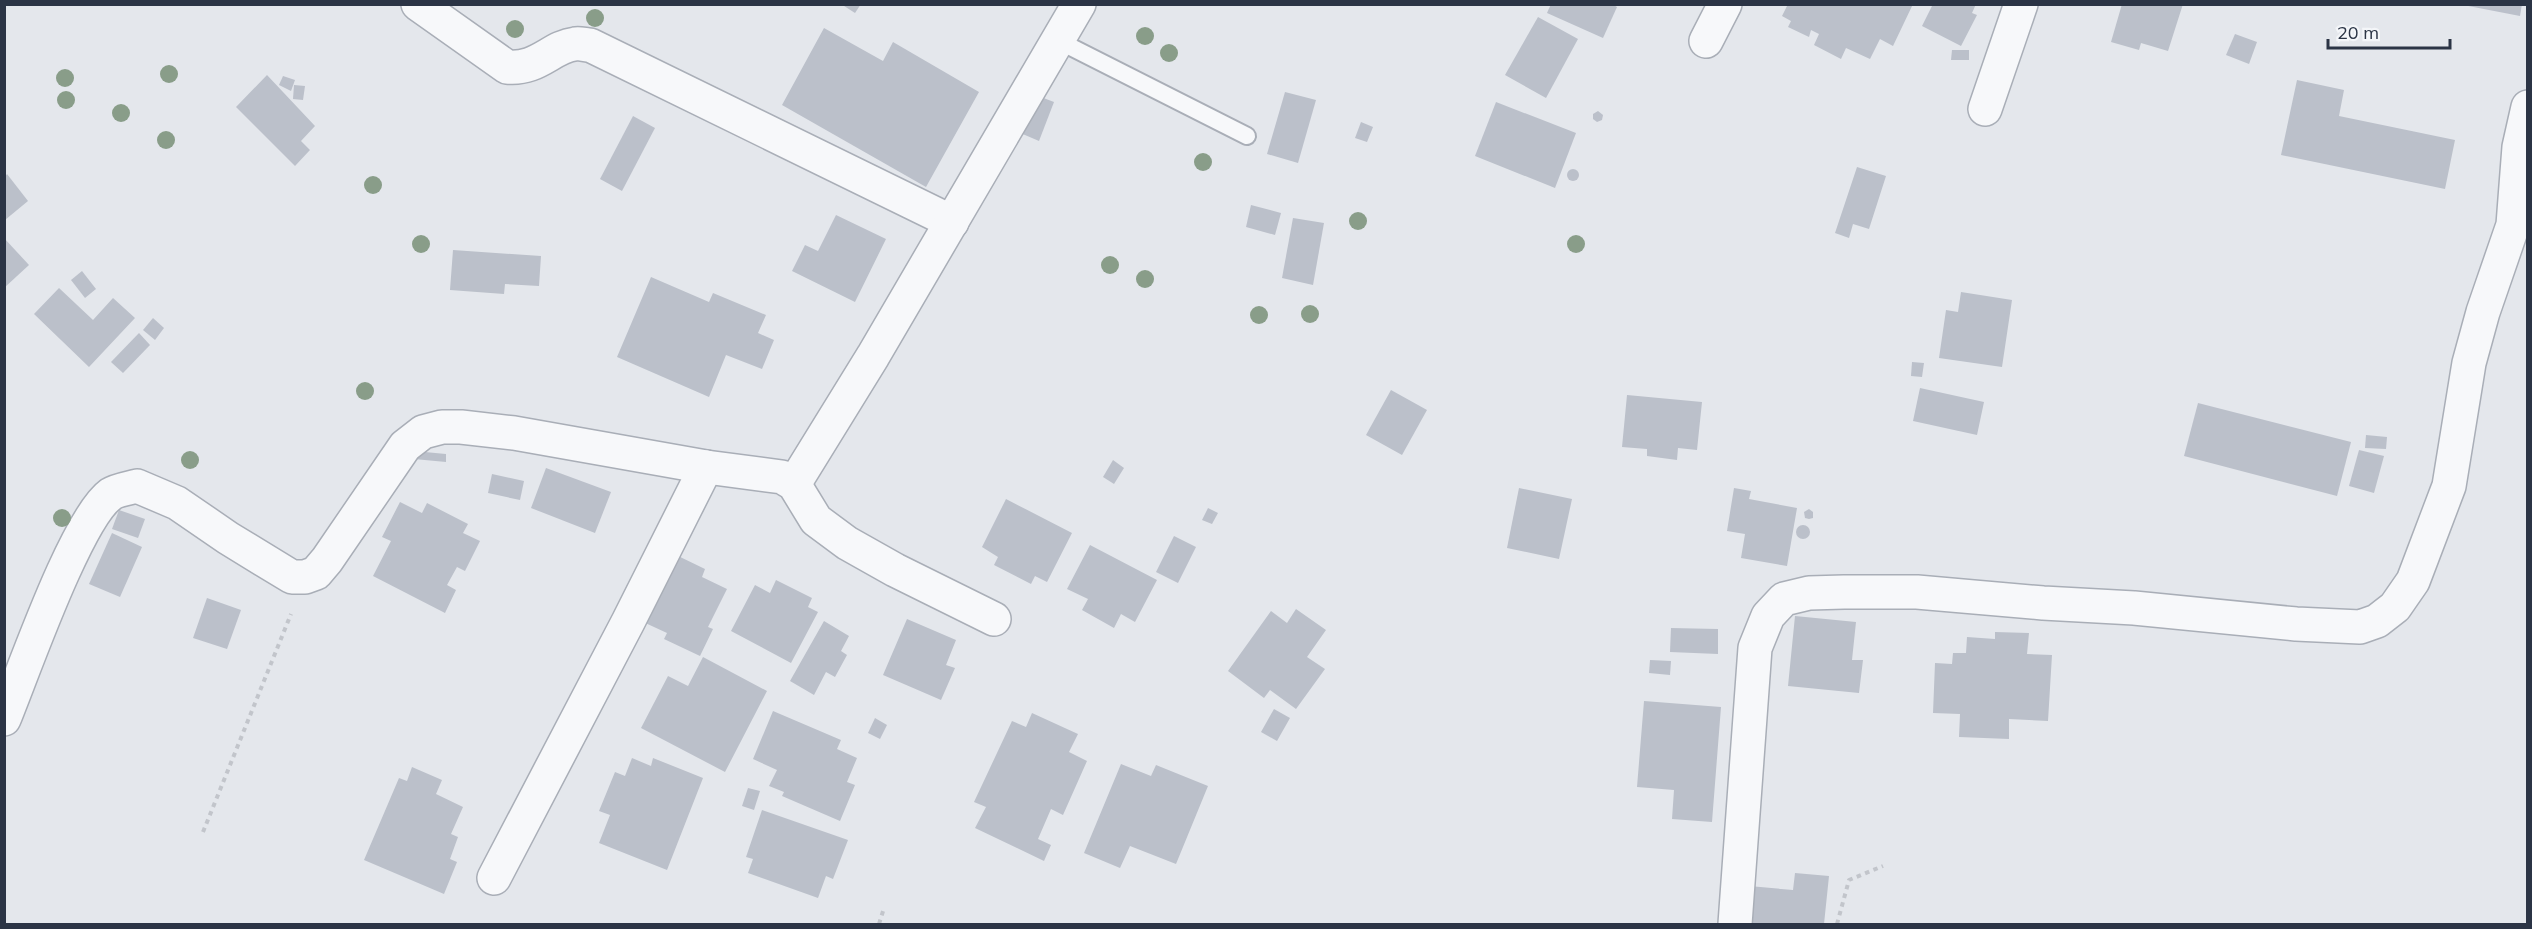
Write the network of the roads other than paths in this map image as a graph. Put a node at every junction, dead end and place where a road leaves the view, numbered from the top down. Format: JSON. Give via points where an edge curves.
{"nodes":[{"id":1,"x":418,"y":4,"type":"edge"},
{"id":2,"x":1079,"y":4,"type":"edge"},
{"id":3,"x":1725,"y":4,"type":"edge"},
{"id":4,"x":2021,"y":4,"type":"edge"},
{"id":5,"x":1059,"y":40,"type":"junction"},
{"id":6,"x":1706,"y":41,"type":"dead end"},
{"id":7,"x":2528,"y":107,"type":"edge"},
{"id":8,"x":1985,"y":109,"type":"dead end"},
{"id":9,"x":1247,"y":136,"type":"dead end"},
{"id":10,"x":952,"y":222,"type":"junction"},
{"id":11,"x":706,"y":467,"type":"junction"},
{"id":12,"x":794,"y":484,"type":"junction"},
{"id":13,"x":994,"y":619,"type":"dead end"},
{"id":14,"x":4,"y":719,"type":"edge"},
{"id":15,"x":494,"y":878,"type":"dead end"},
{"id":16,"x":1735,"y":924,"type":"edge"}],
"edges":[{"from":1,"to":10,"type":"street","via":[[507,68],[528,66],[574,44],[590,45]]},
{"from":2,"to":5,"type":"street"},
{"from":3,"to":6,"type":"street"},
{"from":4,"to":8,"type":"street"},
{"from":5,"to":9,"type":"lane"},
{"from":5,"to":10,"type":"street"},
{"from":7,"to":16,"type":"street","via":[[2519,147],[2513,225],[2469,363],[2449,486],[2413,581],[2395,607],[2378,621],[2360,627],[1917,592],[1809,593],[1784,599],[1768,616],[1755,648]]},
{"from":10,"to":12,"type":"street"},
{"from":11,"to":12,"type":"street","via":[[767,474]]},
{"from":11,"to":14,"type":"street","via":[[514,433],[442,427],[423,432],[405,446],[316,573],[305,577],[292,577],[177,503],[137,486],[111,494],[88,521]]},
{"from":11,"to":15,"type":"street"},
{"from":12,"to":13,"type":"street","via":[[816,520],[847,543]]}]}
